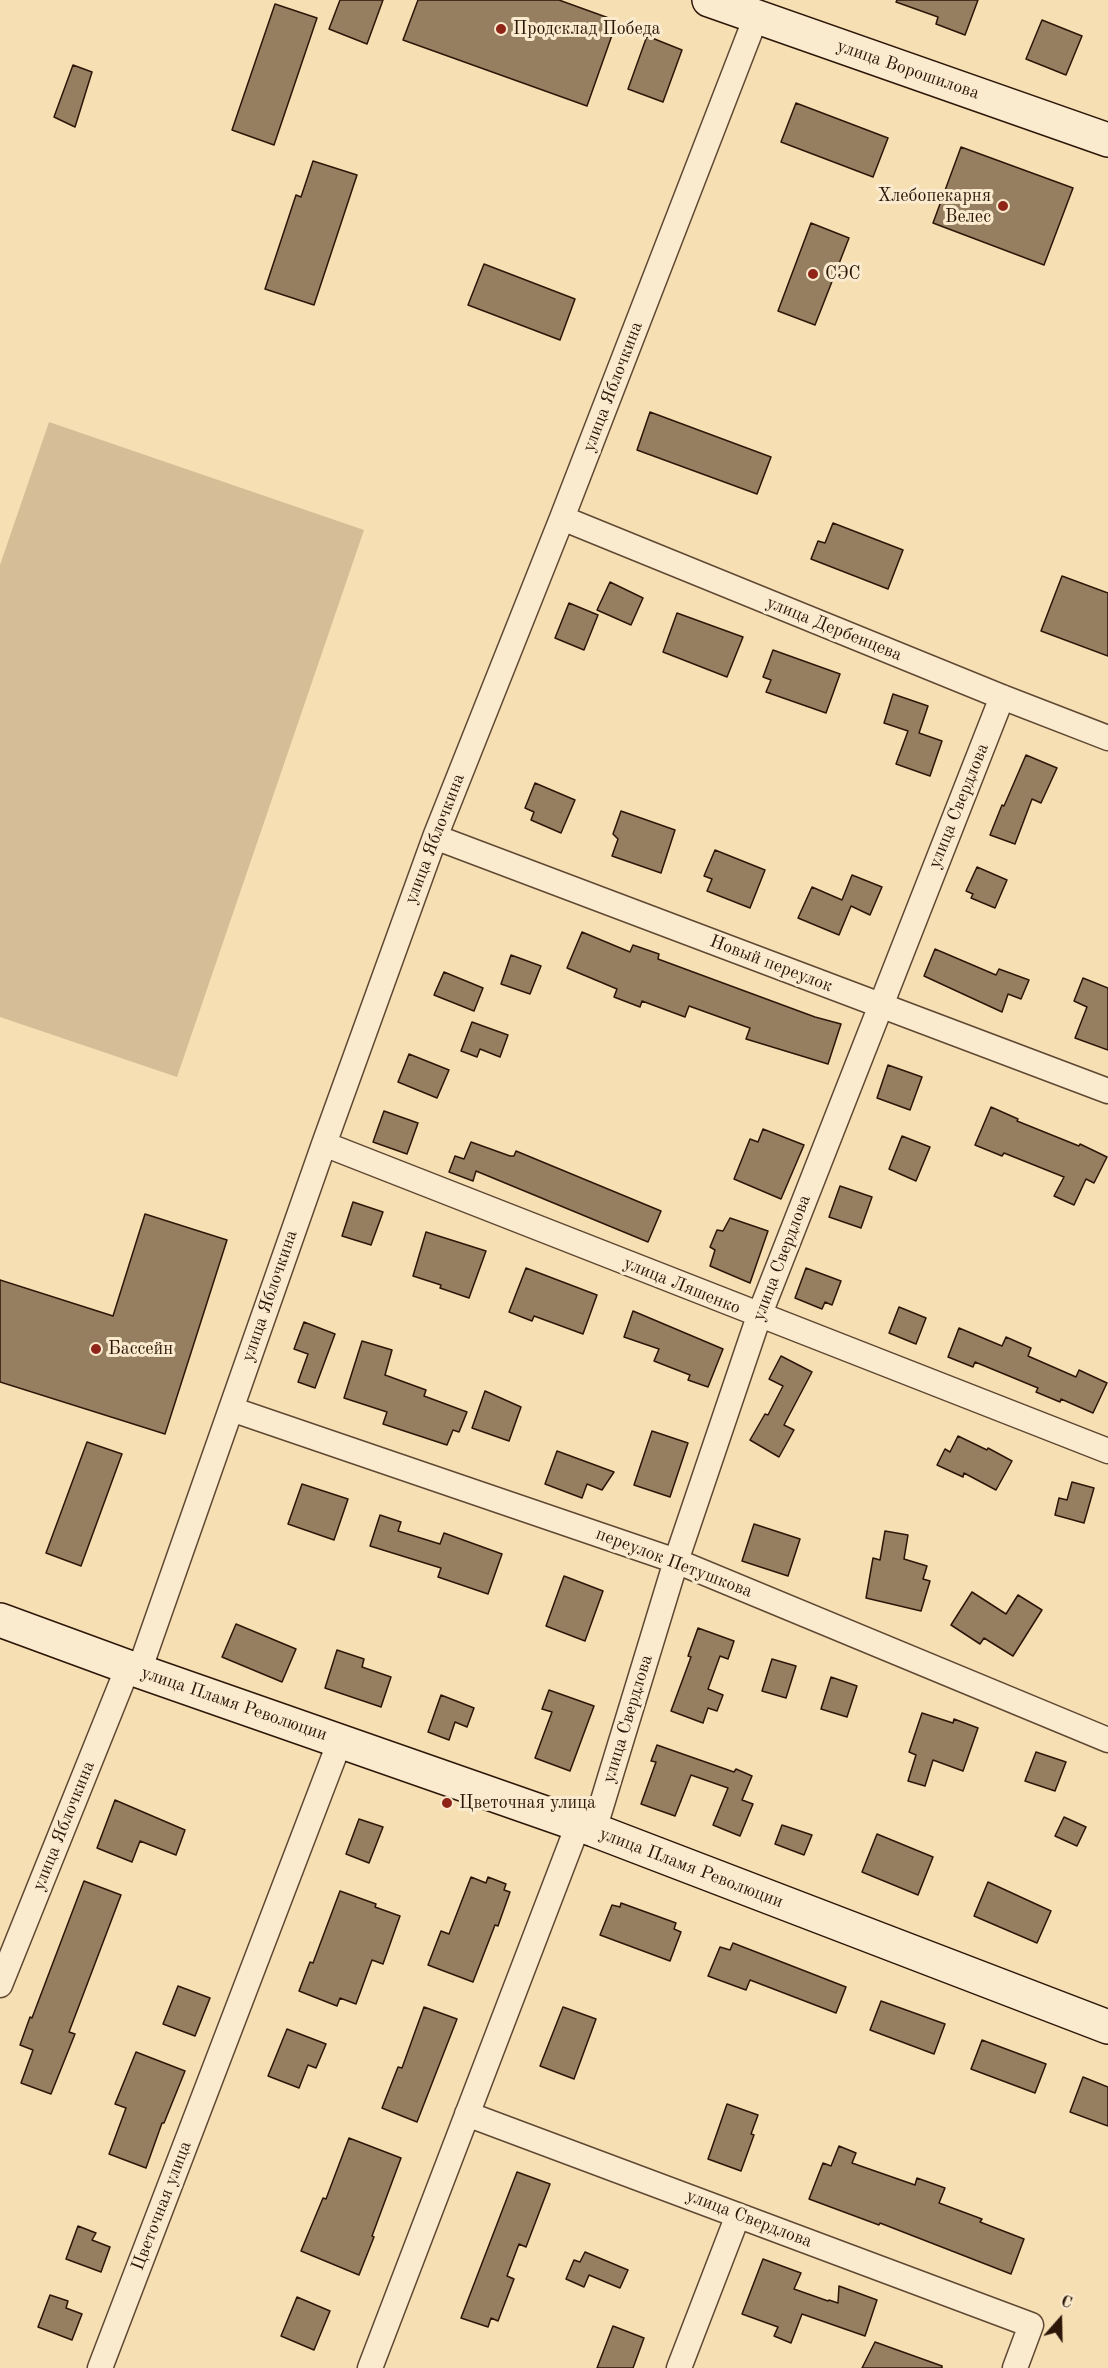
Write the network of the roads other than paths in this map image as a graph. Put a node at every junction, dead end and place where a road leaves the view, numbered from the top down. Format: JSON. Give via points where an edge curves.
{"nodes":[{"id":1,"x":709,"y":0,"type":"edge"},
{"id":2,"x":750,"y":10,"type":"edge"},
{"id":3,"x":1108,"y":140,"type":"edge"},
{"id":4,"x":562,"y":518,"type":"junction"},
{"id":5,"x":1002,"y":697,"type":"junction"},
{"id":6,"x":1108,"y":738,"type":"edge"},
{"id":7,"x":435,"y":837,"type":"junction"},
{"id":8,"x":880,"y":1004,"type":"junction"},
{"id":9,"x":1108,"y":1091,"type":"edge"},
{"id":10,"x":324,"y":1144,"type":"junction"},
{"id":11,"x":759,"y":1316,"type":"junction"},
{"id":12,"x":231,"y":1409,"type":"junction"},
{"id":13,"x":1108,"y":1451,"type":"edge"},
{"id":14,"x":676,"y":1561,"type":"junction"},
{"id":15,"x":0,"y":1620,"type":"edge"},
{"id":16,"x":134,"y":1669,"type":"junction"},
{"id":17,"x":1108,"y":1740,"type":"edge"},
{"id":18,"x":340,"y":1742,"type":"junction"},
{"id":19,"x":586,"y":1828,"type":"junction"},
{"id":20,"x":0,"y":1985,"type":"edge"},
{"id":21,"x":1108,"y":2027,"type":"edge"},
{"id":22,"x":467,"y":2114,"type":"junction"},
{"id":23,"x":738,"y":2215,"type":"junction"},
{"id":24,"x":99,"y":2368,"type":"edge"},
{"id":25,"x":370,"y":2368,"type":"edge"},
{"id":26,"x":679,"y":2368,"type":"edge"},
{"id":27,"x":1015,"y":2368,"type":"edge"}],
"edges":[{"from":1,"to":2,"type":"street","name":"улица Ворошилова"},
{"from":2,"to":3,"type":"street","name":"улица Ворошилова"},
{"from":2,"to":4,"type":"street","name":"улица Яблочкина"},
{"from":4,"to":5,"type":"street","name":"улица Дербенцева"},
{"from":4,"to":7,"type":"street","name":"улица Яблочкина"},
{"from":5,"to":6,"type":"street","name":"улица Дербенцева"},
{"from":5,"to":8,"type":"street","name":"улица Свердлова"},
{"from":7,"to":8,"type":"street","name":"Новый переулок"},
{"from":7,"to":10,"type":"street","name":"улица Яблочкина"},
{"from":8,"to":9,"type":"street","name":"Новый переулок"},
{"from":8,"to":11,"type":"street","name":"улица Свердлова"},
{"from":10,"to":11,"type":"street","name":"улица Ляшенко"},
{"from":10,"to":12,"type":"street","name":"улица Яблочкина"},
{"from":11,"to":13,"type":"street","name":"улица Ляшенко"},
{"from":11,"to":14,"type":"street","name":"улица Свердлова"},
{"from":12,"to":14,"type":"street","name":"переулок Петушкова"},
{"from":12,"to":16,"type":"street","name":"улица Яблочкина"},
{"from":14,"to":17,"type":"street","name":"переулок Петушкова"},
{"from":14,"to":19,"type":"street","name":"улица Свердлова"},
{"from":15,"to":16,"type":"street","name":"улица Пламя Революции"},
{"from":16,"to":18,"type":"street","name":"улица Пламя Революции"},
{"from":16,"to":20,"type":"street","name":"улица Яблочкина"},
{"from":18,"to":19,"type":"street","name":"улица Пламя Революции"},
{"from":18,"to":24,"type":"street","name":"Цветочная улица"},
{"from":19,"to":21,"type":"street","name":"улица Пламя Революции"},
{"from":19,"to":22,"type":"street","name":"улица Свердлова"},
{"from":22,"to":23,"type":"street","name":"улица Свердлова"},
{"from":22,"to":25,"type":"street","name":"улица Свердлова"},
{"from":23,"to":26,"type":"street"},
{"from":23,"to":27,"type":"street","name":"улица Свердлова","via":[[1031,2325]]}]}
